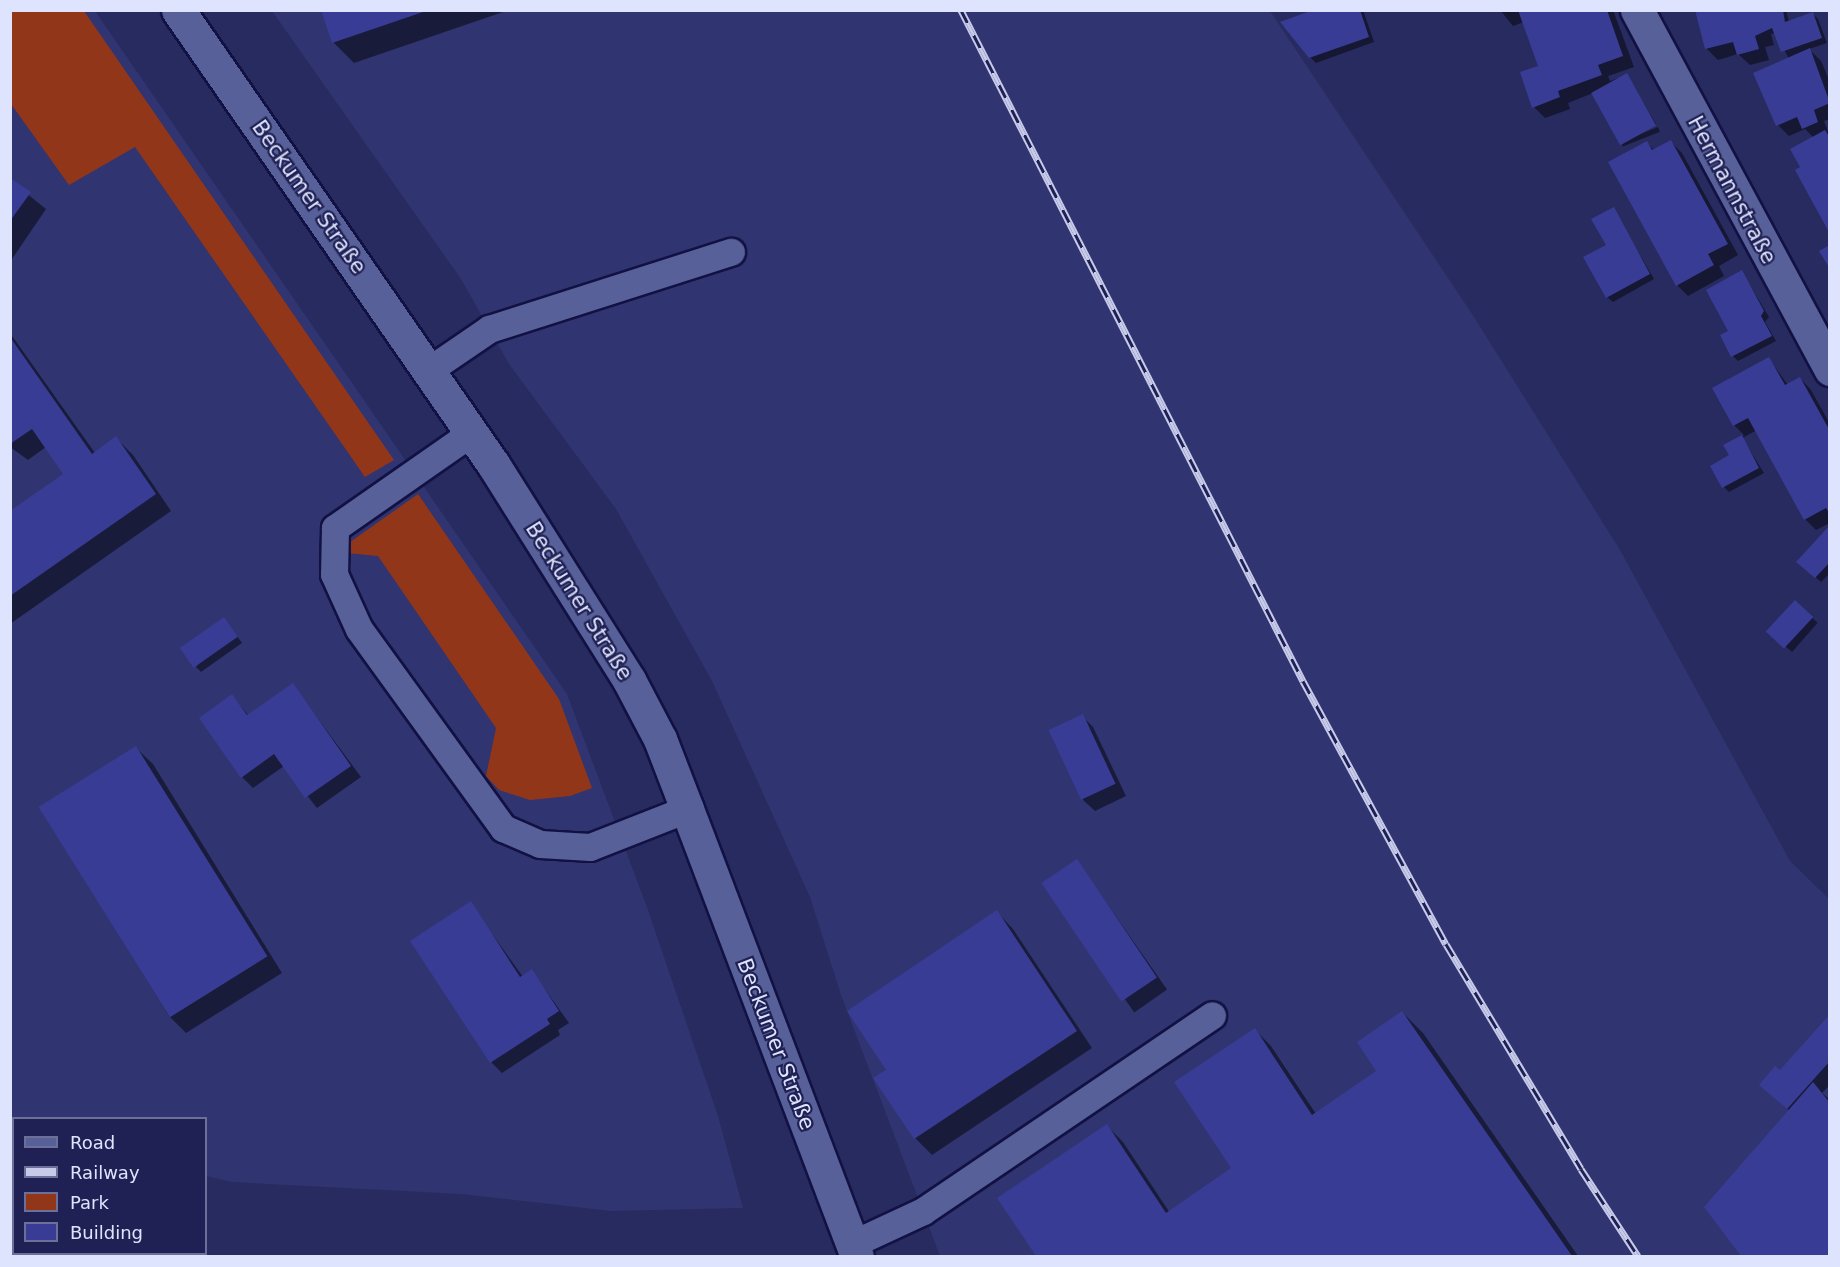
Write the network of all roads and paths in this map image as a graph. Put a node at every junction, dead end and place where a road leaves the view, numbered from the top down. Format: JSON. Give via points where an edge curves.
{"nodes":[{"id":1,"x":178,"y":10,"type":"edge"},
{"id":2,"x":1637,"y":10,"type":"edge"},
{"id":3,"x":732,"y":252,"type":"dead end"},
{"id":4,"x":1830,"y":369,"type":"edge"},
{"id":5,"x":429,"y":370,"type":"junction"},
{"id":6,"x":471,"y":433,"type":"junction"},
{"id":7,"x":687,"y":809,"type":"junction"},
{"id":8,"x":1212,"y":1015,"type":"dead end"},
{"id":9,"x":854,"y":1250,"type":"edge"}],
"edges":[{"from":1,"to":5,"type":"main road","name":"Beckumer Straße"},
{"from":2,"to":4,"type":"main road","name":"Hermannstraße"},
{"from":3,"to":5,"type":"lane","via":[[489,329]]},
{"from":5,"to":6,"type":"main road","name":"Beckumer Straße"},
{"from":6,"to":7,"type":"main road","name":"Beckumer Straße","via":[[629,680],[660,740]]},
{"from":6,"to":7,"type":"lane","via":[[335,528],[334,574],[359,628],[503,828],[540,844],[590,847]]},
{"from":7,"to":9,"type":"main road","name":"Beckumer Straße"},
{"from":8,"to":9,"type":"lane","via":[[923,1211]]}]}
